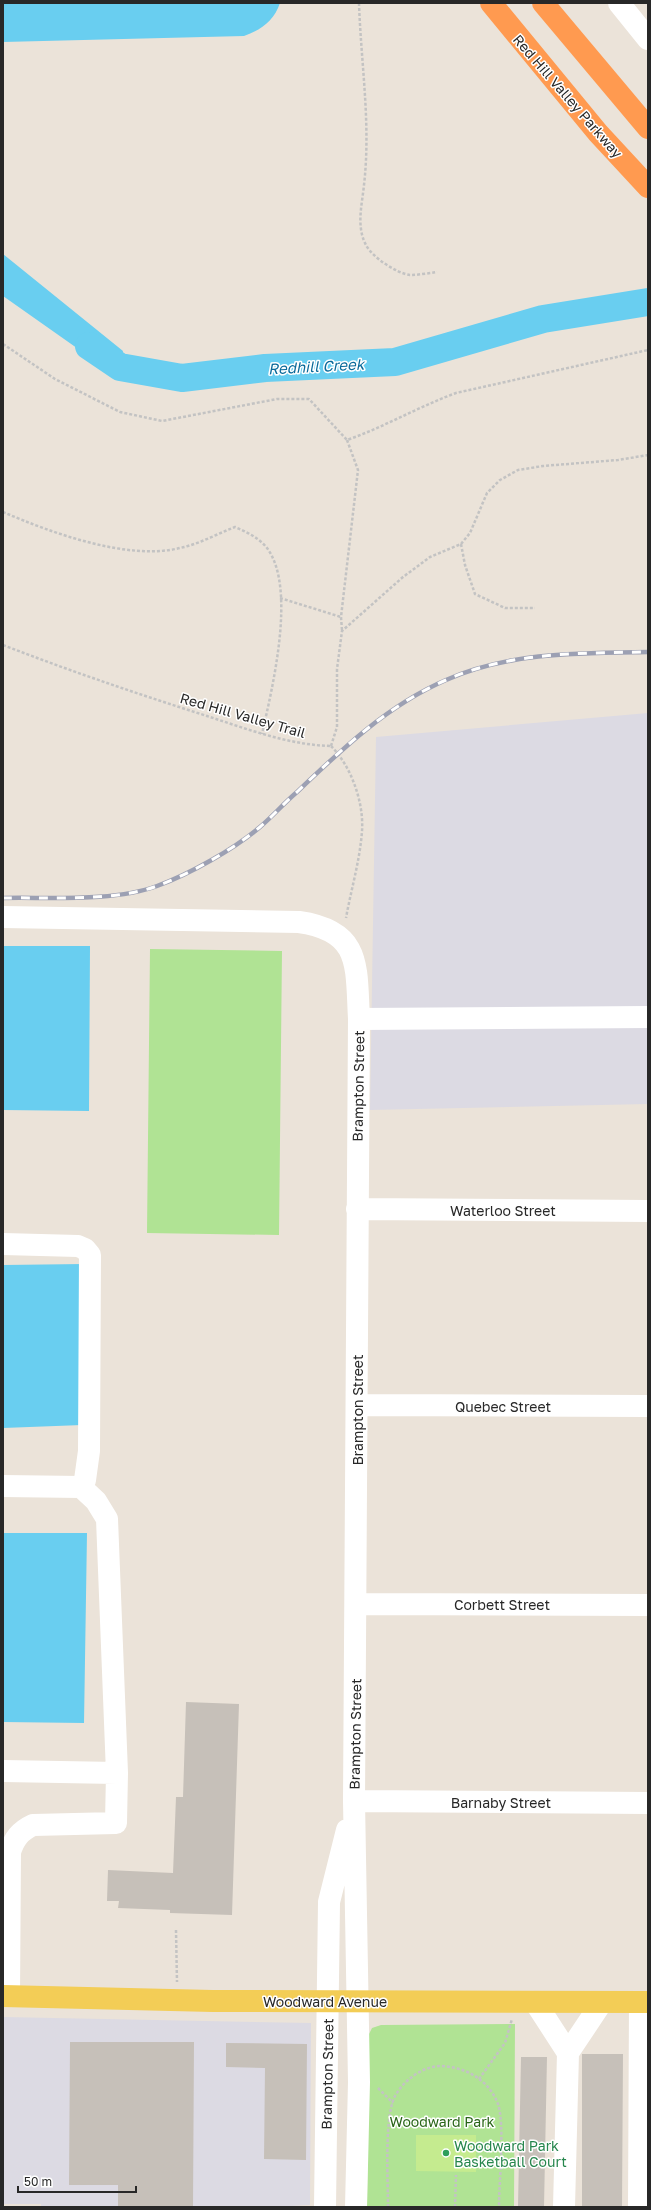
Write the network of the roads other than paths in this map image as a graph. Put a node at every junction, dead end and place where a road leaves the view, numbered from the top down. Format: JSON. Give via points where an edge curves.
{"nodes":[{"id":1,"x":491,"y":3,"type":"edge"},
{"id":2,"x":543,"y":3,"type":"edge"},
{"id":3,"x":619,"y":3,"type":"edge"},
{"id":4,"x":648,"y":39,"type":"edge"},
{"id":5,"x":648,"y":128,"type":"edge"},
{"id":6,"x":648,"y":187,"type":"edge"},
{"id":7,"x":3,"y":917,"type":"edge"},
{"id":8,"x":648,"y":1017,"type":"edge"},
{"id":9,"x":359,"y":1018,"type":"junction"},
{"id":10,"x":357,"y":1209,"type":"junction"},
{"id":11,"x":648,"y":1211,"type":"edge"},
{"id":12,"x":3,"y":1244,"type":"edge"},
{"id":13,"x":358,"y":1405,"type":"junction"},
{"id":14,"x":648,"y":1406,"type":"edge"},
{"id":15,"x":3,"y":1486,"type":"edge"},
{"id":16,"x":81,"y":1487,"type":"junction"},
{"id":17,"x":356,"y":1604,"type":"junction"},
{"id":18,"x":648,"y":1605,"type":"edge"},
{"id":19,"x":3,"y":1771,"type":"edge"},
{"id":20,"x":117,"y":1773,"type":"junction"},
{"id":21,"x":354,"y":1801,"type":"junction"},
{"id":22,"x":648,"y":1803,"type":"edge"},
{"id":23,"x":6,"y":1996,"type":"edge"},
{"id":24,"x":328,"y":2001,"type":"junction"},
{"id":25,"x":359,"y":2001,"type":"junction"},
{"id":26,"x":525,"y":2002,"type":"junction"},
{"id":27,"x":602,"y":2002,"type":"junction"},
{"id":28,"x":644,"y":2002,"type":"edge"},
{"id":29,"x":568,"y":2052,"type":"junction"},
{"id":30,"x":325,"y":2207,"type":"edge"},
{"id":31,"x":356,"y":2207,"type":"edge"},
{"id":32,"x":564,"y":2207,"type":"edge"},
{"id":33,"x":639,"y":2207,"type":"edge"}],
"edges":[{"from":1,"to":6,"type":"highway","name":"Red Hill Valley Parkway","via":[[598,133]]},
{"from":2,"to":5,"type":"highway"},
{"from":3,"to":4,"type":"street"},
{"from":7,"to":9,"type":"street","name":"Brampton Street","via":[[299,922],[321,926],[342,939],[350,949],[356,967]]},
{"from":8,"to":9,"type":"street"},
{"from":9,"to":10,"type":"street","name":"Brampton Street"},
{"from":10,"to":11,"type":"street","name":"Waterloo Street"},
{"from":10,"to":13,"type":"street","name":"Brampton Street"},
{"from":12,"to":16,"type":"street","via":[[78,1246],[85,1248],[90,1255],[89,1451],[86,1480]]},
{"from":13,"to":14,"type":"street","name":"Quebec Street"},
{"from":13,"to":17,"type":"street","name":"Brampton Street"},
{"from":15,"to":16,"type":"street"},
{"from":16,"to":20,"type":"street","via":[[96,1501],[107,1518]]},
{"from":17,"to":18,"type":"street","name":"Corbett Street"},
{"from":17,"to":21,"type":"street","name":"Brampton Street"},
{"from":19,"to":20,"type":"street"},
{"from":20,"to":23,"type":"street","via":[[116,1823],[33,1825],[25,1829],[12,1843]]},
{"from":21,"to":22,"type":"street","name":"Barnaby Street"},
{"from":21,"to":24,"type":"street","name":"Brampton Street","via":[[329,1902]]},
{"from":21,"to":25,"type":"street","name":"Brampton Street"},
{"from":23,"to":24,"type":"main road","name":"Woodward Avenue"},
{"from":24,"to":25,"type":"main road","name":"Woodward Avenue"},
{"from":24,"to":30,"type":"street","name":"Brampton Street"},
{"from":25,"to":26,"type":"main road","name":"Woodward Avenue"},
{"from":25,"to":31,"type":"street","name":"Brampton Street"},
{"from":26,"to":27,"type":"main road","name":"Woodward Avenue"},
{"from":26,"to":29,"type":"street"},
{"from":27,"to":28,"type":"main road","name":"Woodward Avenue"},
{"from":27,"to":29,"type":"street"},
{"from":28,"to":33,"type":"street"},
{"from":29,"to":32,"type":"street"}]}
